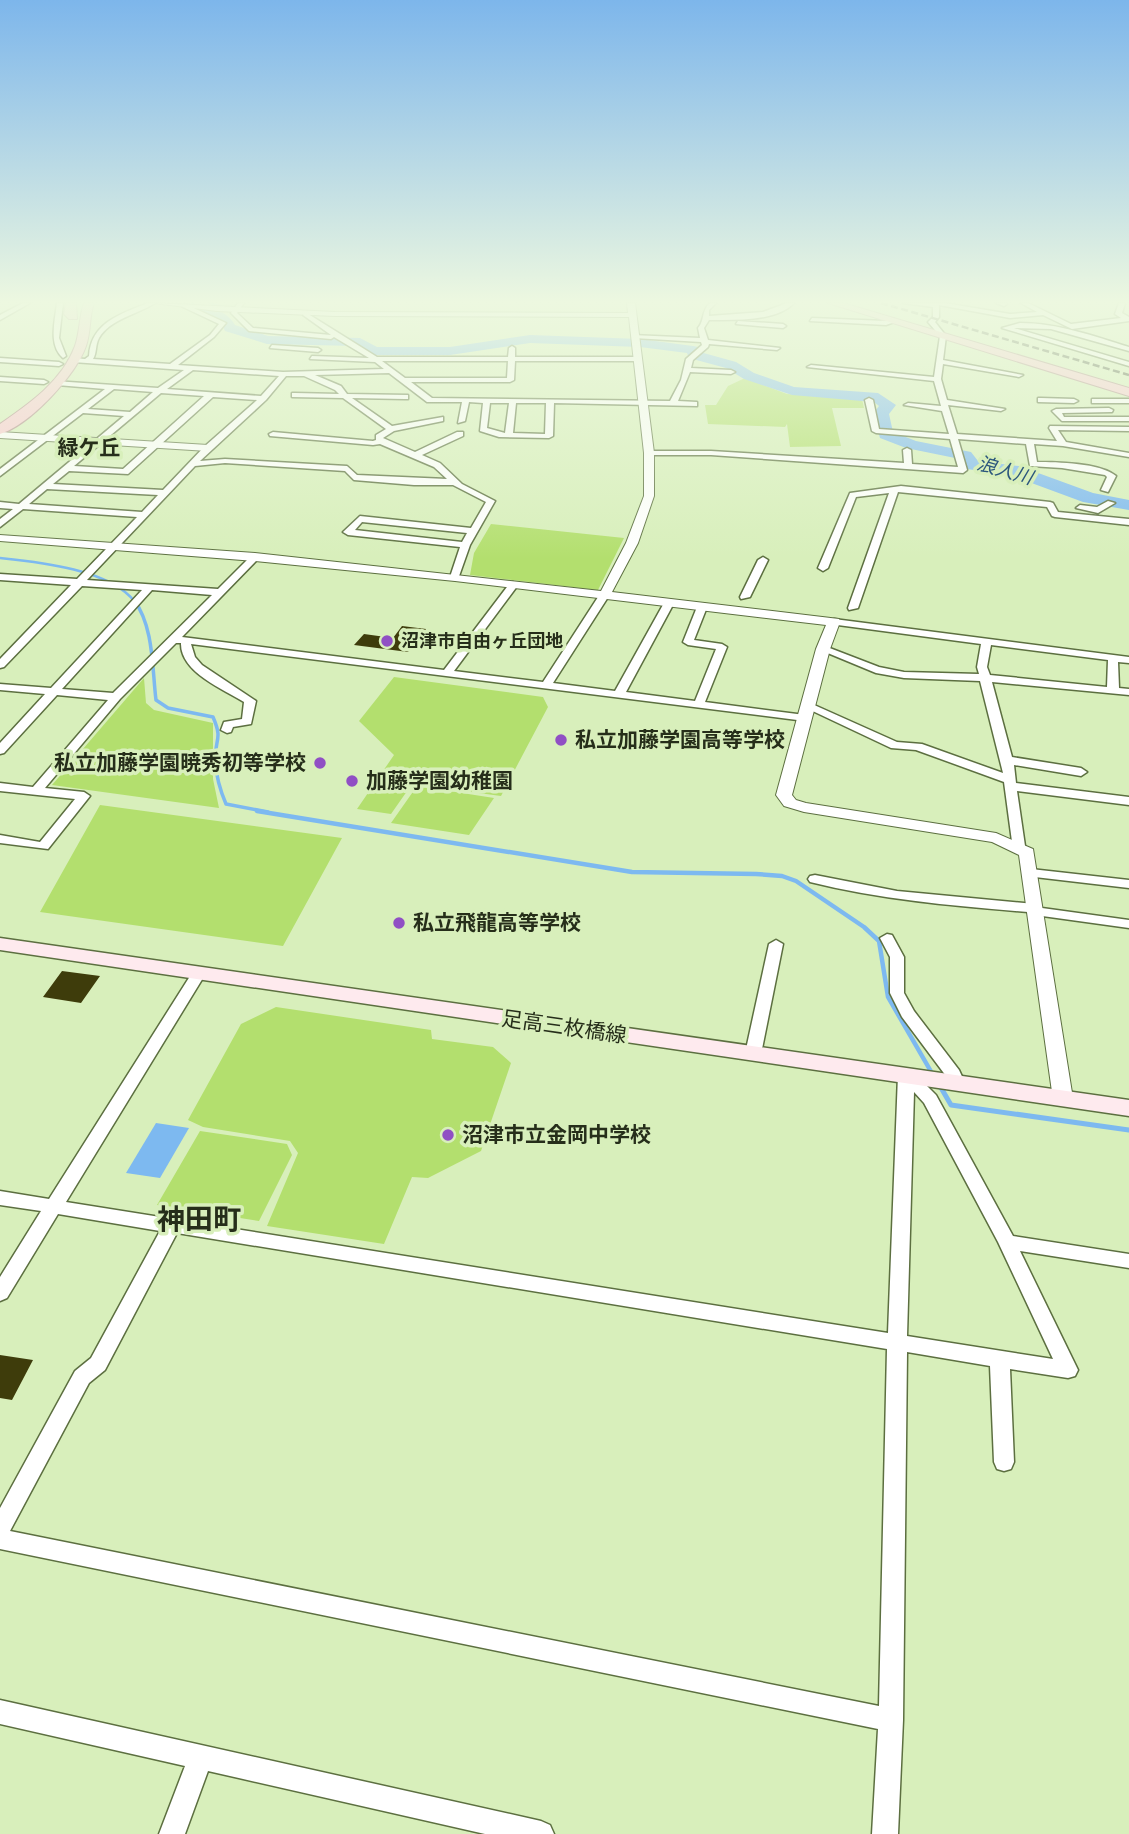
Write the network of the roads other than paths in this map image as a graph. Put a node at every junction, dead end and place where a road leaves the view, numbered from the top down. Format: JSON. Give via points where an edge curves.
{"nodes":[{"id":1,"x":42,"y":389,"type":"edge"},
{"id":2,"x":46,"y":389,"type":"edge"},
{"id":3,"x":111,"y":389,"type":"edge"},
{"id":4,"x":138,"y":389,"type":"edge"},
{"id":5,"x":272,"y":389,"type":"edge"},
{"id":6,"x":339,"y":389,"type":"edge"},
{"id":7,"x":414,"y":389,"type":"edge"},
{"id":8,"x":487,"y":389,"type":"edge"},
{"id":9,"x":640,"y":389,"type":"edge"},
{"id":10,"x":681,"y":389,"type":"edge"},
{"id":11,"x":939,"y":389,"type":"edge"},
{"id":12,"x":160,"y":390,"type":"junction"},
{"id":13,"x":522,"y":393,"type":"dead end"},
{"id":14,"x":211,"y":394,"type":"junction"},
{"id":15,"x":295,"y":396,"type":"dead end"},
{"id":16,"x":347,"y":397,"type":"junction"},
{"id":17,"x":405,"y":397,"type":"dead end"},
{"id":18,"x":263,"y":398,"type":"junction"},
{"id":19,"x":486,"y":398,"type":"junction"},
{"id":20,"x":430,"y":400,"type":"junction"},
{"id":21,"x":466,"y":400,"type":"junction"},
{"id":22,"x":513,"y":400,"type":"junction"},
{"id":23,"x":869,"y":400,"type":"dead end"},
{"id":24,"x":1041,"y":400,"type":"dead end"},
{"id":25,"x":550,"y":401,"type":"junction"},
{"id":26,"x":393,"y":402,"type":"dead end"},
{"id":27,"x":641,"y":402,"type":"junction"},
{"id":28,"x":673,"y":404,"type":"junction"},
{"id":29,"x":694,"y":404,"type":"dead end"},
{"id":30,"x":908,"y":405,"type":"dead end"},
{"id":31,"x":944,"y":409,"type":"junction"},
{"id":32,"x":1001,"y":409,"type":"dead end"},
{"id":33,"x":1109,"y":410,"type":"dead end"},
{"id":34,"x":1129,"y":410,"type":"edge"},
{"id":35,"x":82,"y":411,"type":"junction"},
{"id":36,"x":131,"y":414,"type":"junction"},
{"id":37,"x":921,"y":414,"type":"dead end"},
{"id":38,"x":0,"y":419,"type":"edge"},
{"id":39,"x":440,"y":419,"type":"dead end"},
{"id":40,"x":1062,"y":419,"type":"junction"},
{"id":41,"x":461,"y":421,"type":"dead end"},
{"id":42,"x":1069,"y":428,"type":"junction"},
{"id":43,"x":391,"y":429,"type":"junction"},
{"id":44,"x":1129,"y":429,"type":"edge"},
{"id":45,"x":0,"y":433,"type":"edge"},
{"id":46,"x":460,"y":433,"type":"dead end"},
{"id":47,"x":273,"y":434,"type":"dead end"},
{"id":48,"x":509,"y":435,"type":"junction"},
{"id":49,"x":953,"y":437,"type":"junction"},
{"id":50,"x":47,"y":438,"type":"junction"},
{"id":51,"x":1026,"y":438,"type":"junction"},
{"id":52,"x":1129,"y":438,"type":"edge"},
{"id":53,"x":330,"y":439,"type":"junction"},
{"id":54,"x":381,"y":441,"type":"junction"},
{"id":55,"x":1062,"y":441,"type":"junction"},
{"id":56,"x":98,"y":442,"type":"junction"},
{"id":57,"x":152,"y":445,"type":"junction"},
{"id":58,"x":208,"y":448,"type":"junction"},
{"id":59,"x":1086,"y":448,"type":"junction"},
{"id":60,"x":1129,"y":448,"type":"edge"},
{"id":61,"x":319,"y":449,"type":"dead end"},
{"id":62,"x":907,"y":450,"type":"dead end"},
{"id":63,"x":649,"y":453,"type":"junction"},
{"id":64,"x":416,"y":455,"type":"junction"},
{"id":65,"x":1129,"y":455,"type":"edge"},
{"id":66,"x":193,"y":464,"type":"junction"},
{"id":67,"x":908,"y":467,"type":"junction"},
{"id":68,"x":66,"y":468,"type":"junction"},
{"id":69,"x":0,"y":473,"type":"edge"},
{"id":70,"x":458,"y":484,"type":"junction"},
{"id":71,"x":45,"y":486,"type":"junction"},
{"id":72,"x":894,"y":490,"type":"junction"},
{"id":73,"x":1105,"y":490,"type":"dead end"},
{"id":74,"x":433,"y":491,"type":"dead end"},
{"id":75,"x":167,"y":493,"type":"junction"},
{"id":76,"x":1111,"y":503,"type":"dead end"},
{"id":77,"x":0,"y":505,"type":"edge"},
{"id":78,"x":1047,"y":505,"type":"junction"},
{"id":79,"x":19,"y":507,"type":"junction"},
{"id":80,"x":144,"y":515,"type":"junction"},
{"id":81,"x":1129,"y":522,"type":"edge"},
{"id":82,"x":0,"y":524,"type":"edge"},
{"id":83,"x":474,"y":531,"type":"junction"},
{"id":84,"x":0,"y":538,"type":"edge"},
{"id":85,"x":465,"y":545,"type":"junction"},
{"id":86,"x":114,"y":547,"type":"junction"},
{"id":87,"x":255,"y":557,"type":"junction"},
{"id":88,"x":763,"y":560,"type":"dead end"},
{"id":89,"x":823,"y":568,"type":"dead end"},
{"id":90,"x":1,"y":577,"type":"edge"},
{"id":91,"x":455,"y":578,"type":"junction"},
{"id":92,"x":80,"y":583,"type":"junction"},
{"id":93,"x":513,"y":585,"type":"junction"},
{"id":94,"x":149,"y":588,"type":"junction"},
{"id":95,"x":218,"y":592,"type":"junction"},
{"id":96,"x":605,"y":594,"type":"junction"},
{"id":97,"x":745,"y":597,"type":"dead end"},
{"id":98,"x":669,"y":603,"type":"junction"},
{"id":99,"x":702,"y":607,"type":"junction"},
{"id":100,"x":853,"y":608,"type":"dead end"},
{"id":101,"x":834,"y":622,"type":"junction"},
{"id":102,"x":173,"y":639,"type":"junction"},
{"id":103,"x":186,"y":640,"type":"junction"},
{"id":104,"x":987,"y":640,"type":"junction"},
{"id":105,"x":823,"y":649,"type":"junction"},
{"id":106,"x":1113,"y":657,"type":"junction"},
{"id":107,"x":1129,"y":660,"type":"edge"},
{"id":108,"x":0,"y":665,"type":"edge"},
{"id":109,"x":448,"y":672,"type":"junction"},
{"id":110,"x":985,"y":678,"type":"junction"},
{"id":111,"x":546,"y":685,"type":"junction"},
{"id":112,"x":0,"y":687,"type":"edge"},
{"id":113,"x":1113,"y":690,"type":"junction"},
{"id":114,"x":54,"y":691,"type":"junction"},
{"id":115,"x":1129,"y":692,"type":"edge"},
{"id":116,"x":619,"y":694,"type":"junction"},
{"id":117,"x":116,"y":697,"type":"junction"},
{"id":118,"x":699,"y":704,"type":"junction"},
{"id":119,"x":806,"y":712,"type":"junction"},
{"id":120,"x":227,"y":730,"type":"dead end"},
{"id":121,"x":0,"y":750,"type":"edge"},
{"id":122,"x":1007,"y":760,"type":"junction"},
{"id":123,"x":1081,"y":772,"type":"dead end"},
{"id":124,"x":1010,"y":783,"type":"junction"},
{"id":125,"x":0,"y":787,"type":"edge"},
{"id":126,"x":37,"y":790,"type":"junction"},
{"id":127,"x":1129,"y":801,"type":"edge"},
{"id":128,"x":0,"y":839,"type":"edge"},
{"id":129,"x":1018,"y":846,"type":"junction"},
{"id":130,"x":1031,"y":873,"type":"junction"},
{"id":131,"x":815,"y":879,"type":"dead end"},
{"id":132,"x":1129,"y":884,"type":"edge"},
{"id":133,"x":1035,"y":909,"type":"junction"},
{"id":134,"x":1129,"y":924,"type":"edge"},
{"id":135,"x":887,"y":938,"type":"dead end"},
{"id":136,"x":0,"y":944,"type":"edge"},
{"id":137,"x":776,"y":944,"type":"dead end"},
{"id":138,"x":199,"y":973,"type":"junction"},
{"id":139,"x":753,"y":1054,"type":"junction"},
{"id":140,"x":915,"y":1077,"type":"junction"},
{"id":141,"x":957,"y":1083,"type":"junction"},
{"id":142,"x":1063,"y":1099,"type":"junction"},
{"id":143,"x":1129,"y":1108,"type":"edge"},
{"id":144,"x":0,"y":1198,"type":"edge"},
{"id":145,"x":53,"y":1207,"type":"junction"},
{"id":146,"x":172,"y":1225,"type":"junction"},
{"id":147,"x":1007,"y":1242,"type":"junction"},
{"id":148,"x":1129,"y":1261,"type":"edge"},
{"id":149,"x":0,"y":1293,"type":"edge"},
{"id":150,"x":897,"y":1344,"type":"junction"},
{"id":151,"x":1000,"y":1360,"type":"junction"},
{"id":152,"x":1004,"y":1462,"type":"dead end"},
{"id":153,"x":0,"y":1530,"type":"edge"},
{"id":154,"x":0,"y":1539,"type":"edge"},
{"id":155,"x":0,"y":1712,"type":"edge"},
{"id":156,"x":891,"y":1720,"type":"junction"},
{"id":157,"x":201,"y":1758,"type":"junction"},
{"id":158,"x":172,"y":1834,"type":"edge"},
{"id":159,"x":541,"y":1834,"type":"edge"},
{"id":160,"x":885,"y":1834,"type":"edge"}],
"edges":[{"from":1,"to":38,"type":"highway"},
{"from":2,"to":45,"type":"highway"},
{"from":3,"to":35,"type":"street"},
{"from":4,"to":12,"type":"street"},
{"from":5,"to":18,"type":"street"},
{"from":6,"to":16,"type":"street"},
{"from":7,"to":20,"type":"street"},
{"from":8,"to":19,"type":"street"},
{"from":9,"to":27,"type":"street"},
{"from":10,"to":28,"type":"street"},
{"from":11,"to":31,"type":"street"},
{"from":12,"to":14,"type":"street"},
{"from":12,"to":36,"type":"street"},
{"from":13,"to":19,"type":"street"},
{"from":14,"to":18,"type":"street"},
{"from":14,"to":57,"type":"street"},
{"from":15,"to":16,"type":"street"},
{"from":16,"to":17,"type":"street"},
{"from":16,"to":43,"type":"street"},
{"from":18,"to":58,"type":"street"},
{"from":19,"to":21,"type":"street"},
{"from":19,"to":22,"type":"street"},
{"from":19,"to":48,"type":"street","via":[[483,429]]},
{"from":20,"to":21,"type":"street"},
{"from":20,"to":26,"type":"street"},
{"from":21,"to":41,"type":"street"},
{"from":22,"to":25,"type":"street"},
{"from":22,"to":48,"type":"street"},
{"from":23,"to":49,"type":"street","via":[[876,431]]},
{"from":24,"to":34,"type":"street","via":[[1118,401]]},
{"from":25,"to":27,"type":"street"},
{"from":25,"to":48,"type":"street","via":[[549,436]]},
{"from":27,"to":28,"type":"street"},
{"from":27,"to":63,"type":"street"},
{"from":28,"to":29,"type":"street"},
{"from":30,"to":31,"type":"street"},
{"from":31,"to":32,"type":"street"},
{"from":31,"to":37,"type":"street"},
{"from":31,"to":49,"type":"street"},
{"from":33,"to":40,"type":"street","via":[[1056,411]]},
{"from":34,"to":40,"type":"street"},
{"from":35,"to":36,"type":"street"},
{"from":35,"to":50,"type":"street"},
{"from":36,"to":56,"type":"street"},
{"from":39,"to":43,"type":"street"},
{"from":40,"to":42,"type":"street"},
{"from":42,"to":44,"type":"street"},
{"from":42,"to":55,"type":"street","via":[[1053,428]]},
{"from":43,"to":54,"type":"street","via":[[379,436]]},
{"from":45,"to":50,"type":"street"},
{"from":46,"to":64,"type":"street"},
{"from":47,"to":53,"type":"street"},
{"from":49,"to":51,"type":"street"},
{"from":49,"to":67,"type":"street","via":[[963,470]]},
{"from":50,"to":56,"type":"street"},
{"from":50,"to":69,"type":"street"},
{"from":51,"to":55,"type":"street"},
{"from":51,"to":73,"type":"street","via":[[1033,464],[1107,473],[1112,476]]},
{"from":52,"to":55,"type":"street"},
{"from":53,"to":54,"type":"street"},
{"from":53,"to":61,"type":"street"},
{"from":54,"to":64,"type":"street"},
{"from":55,"to":59,"type":"street"},
{"from":56,"to":57,"type":"street"},
{"from":56,"to":68,"type":"street"},
{"from":57,"to":58,"type":"street"},
{"from":57,"to":68,"type":"street","via":[[125,472]]},
{"from":58,"to":66,"type":"street"},
{"from":59,"to":60,"type":"street"},
{"from":59,"to":65,"type":"street"},
{"from":62,"to":67,"type":"street"},
{"from":63,"to":67,"type":"street"},
{"from":63,"to":96,"type":"street","via":[[645,512]]},
{"from":64,"to":70,"type":"street","via":[[437,465]]},
{"from":66,"to":70,"type":"street","via":[[225,461],[347,469],[354,477]]},
{"from":66,"to":75,"type":"street"},
{"from":68,"to":71,"type":"street"},
{"from":70,"to":74,"type":"street"},
{"from":70,"to":83,"type":"street","via":[[491,501]]},
{"from":71,"to":75,"type":"street"},
{"from":71,"to":79,"type":"street"},
{"from":72,"to":78,"type":"street"},
{"from":72,"to":89,"type":"street","via":[[853,495]]},
{"from":72,"to":100,"type":"street"},
{"from":75,"to":80,"type":"street"},
{"from":76,"to":78,"type":"street","via":[[1098,510]]},
{"from":77,"to":79,"type":"street"},
{"from":78,"to":81,"type":"street","via":[[1055,514]]},
{"from":79,"to":80,"type":"street"},
{"from":79,"to":82,"type":"street"},
{"from":80,"to":86,"type":"street"},
{"from":83,"to":85,"type":"street"},
{"from":83,"to":85,"type":"street","via":[[360,519],[348,532]]},
{"from":84,"to":86,"type":"street"},
{"from":85,"to":91,"type":"street"},
{"from":86,"to":87,"type":"street"},
{"from":86,"to":92,"type":"street"},
{"from":87,"to":91,"type":"street"},
{"from":87,"to":95,"type":"street"},
{"from":88,"to":97,"type":"street"},
{"from":90,"to":92,"type":"street"},
{"from":91,"to":93,"type":"street"},
{"from":92,"to":94,"type":"street"},
{"from":92,"to":108,"type":"street"},
{"from":93,"to":96,"type":"street"},
{"from":93,"to":109,"type":"street"},
{"from":94,"to":95,"type":"street"},
{"from":94,"to":114,"type":"street"},
{"from":95,"to":102,"type":"street"},
{"from":96,"to":98,"type":"street"},
{"from":96,"to":111,"type":"street"},
{"from":98,"to":99,"type":"street"},
{"from":98,"to":116,"type":"street"},
{"from":99,"to":101,"type":"street"},
{"from":99,"to":118,"type":"street","via":[[688,642],[722,647]]},
{"from":101,"to":104,"type":"street"},
{"from":101,"to":105,"type":"street"},
{"from":102,"to":103,"type":"street"},
{"from":102,"to":117,"type":"street"},
{"from":103,"to":109,"type":"street"},
{"from":103,"to":120,"type":"street","via":[[185,652],[191,663],[250,701],[247,722],[228,724]]},
{"from":104,"to":106,"type":"street"},
{"from":104,"to":110,"type":"street","via":[[982,667]]},
{"from":105,"to":110,"type":"street","via":[[886,672]]},
{"from":105,"to":119,"type":"street"},
{"from":106,"to":107,"type":"street"},
{"from":106,"to":113,"type":"street"},
{"from":109,"to":111,"type":"street"},
{"from":110,"to":113,"type":"street"},
{"from":110,"to":122,"type":"street"},
{"from":111,"to":116,"type":"street"},
{"from":112,"to":114,"type":"street"},
{"from":113,"to":115,"type":"street"},
{"from":114,"to":117,"type":"street"},
{"from":114,"to":121,"type":"street"},
{"from":116,"to":118,"type":"street"},
{"from":117,"to":126,"type":"street"},
{"from":118,"to":119,"type":"street"},
{"from":119,"to":124,"type":"street","via":[[895,744],[918,747]]},
{"from":119,"to":129,"type":"street","via":[[784,795],[790,803],[996,838]]},
{"from":122,"to":123,"type":"street"},
{"from":122,"to":124,"type":"street"},
{"from":124,"to":127,"type":"street"},
{"from":124,"to":129,"type":"street"},
{"from":125,"to":126,"type":"street"},
{"from":126,"to":128,"type":"street","via":[[83,796],[44,846]]},
{"from":129,"to":130,"type":"street","via":[[1027,852]]},
{"from":130,"to":132,"type":"street"},
{"from":130,"to":133,"type":"street"},
{"from":131,"to":133,"type":"street","via":[[902,895]]},
{"from":133,"to":134,"type":"street"},
{"from":133,"to":142,"type":"street"},
{"from":135,"to":141,"type":"street","via":[[897,957],[897,993]]},
{"from":136,"to":138,"type":"main road","name":"足高三枚橋線"},
{"from":137,"to":139,"type":"street"},
{"from":138,"to":139,"type":"main road","name":"足高三枚橋線"},
{"from":138,"to":145,"type":"street"},
{"from":139,"to":140,"type":"main road","name":"足高三枚橋線"},
{"from":140,"to":141,"type":"main road","name":"足高三枚橋線"},
{"from":140,"to":147,"type":"street"},
{"from":140,"to":150,"type":"street"},
{"from":141,"to":142,"type":"main road","name":"足高三枚橋線"},
{"from":142,"to":143,"type":"main road","name":"足高三枚橋線"},
{"from":144,"to":145,"type":"street"},
{"from":145,"to":146,"type":"street"},
{"from":145,"to":149,"type":"street"},
{"from":146,"to":150,"type":"street"},
{"from":146,"to":153,"type":"street","via":[[98,1364],[82,1377]]},
{"from":147,"to":148,"type":"street"},
{"from":147,"to":151,"type":"street","via":[[1069,1370]]},
{"from":150,"to":151,"type":"street"},
{"from":150,"to":156,"type":"street"},
{"from":151,"to":152,"type":"street"},
{"from":154,"to":156,"type":"street"},
{"from":155,"to":157,"type":"street"},
{"from":156,"to":160,"type":"street"},
{"from":157,"to":158,"type":"street"},
{"from":157,"to":159,"type":"street"}]}
